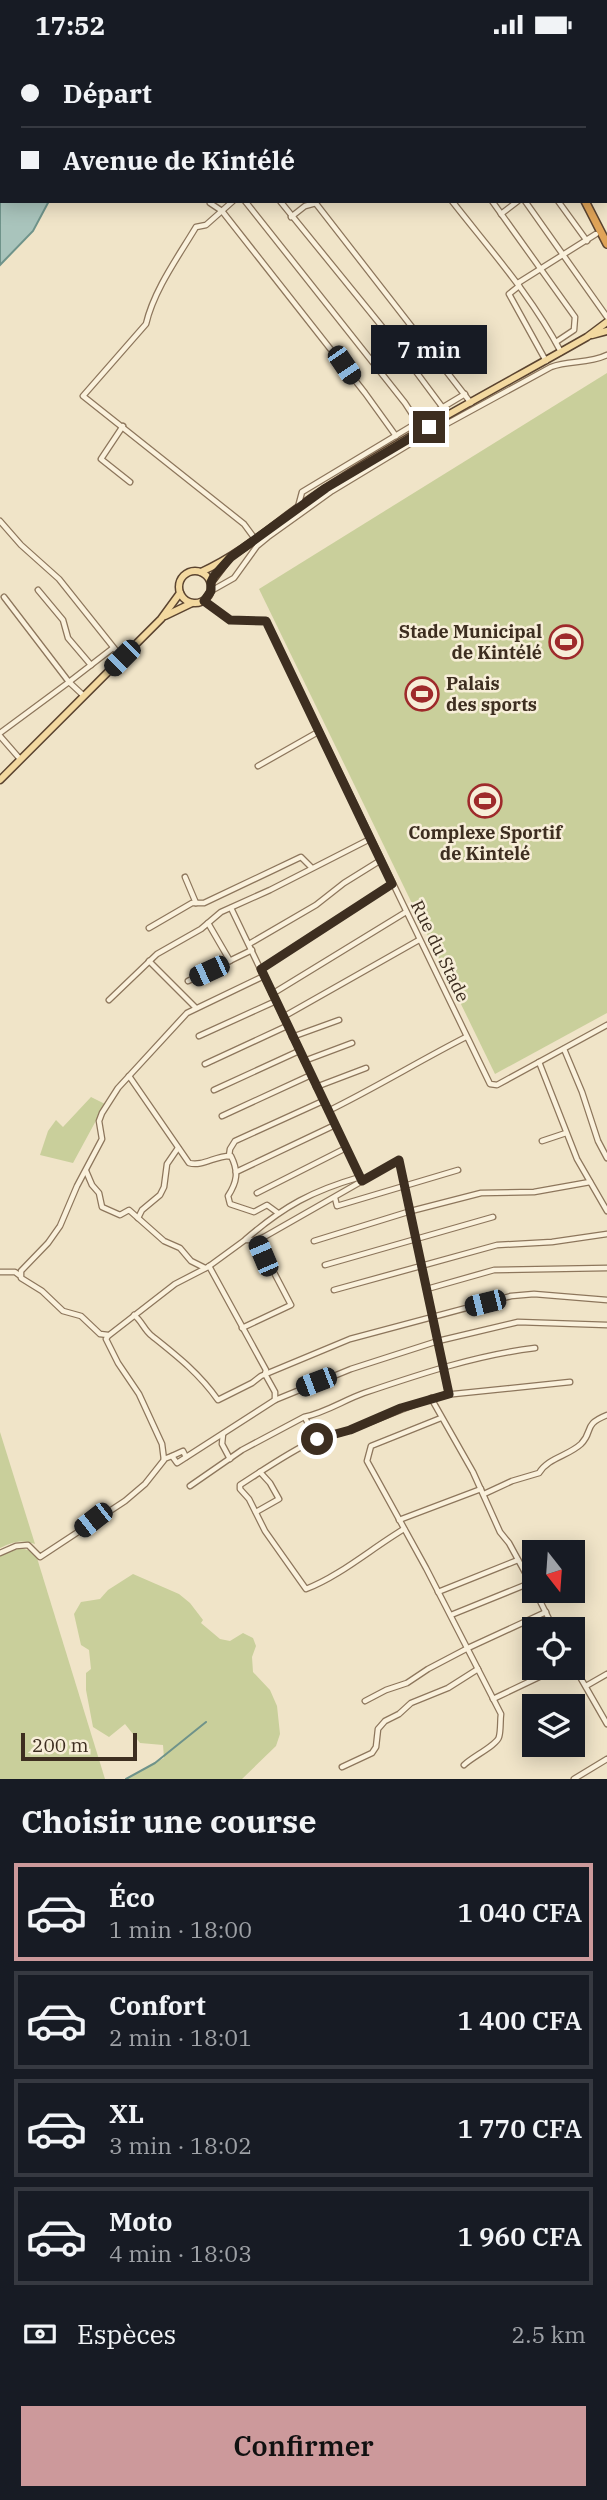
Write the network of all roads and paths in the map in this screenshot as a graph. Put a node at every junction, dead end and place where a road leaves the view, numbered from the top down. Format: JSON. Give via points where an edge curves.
{"nodes":[{"id":1,"x":210,"y":203,"type":"edge"},
{"id":2,"x":231,"y":203,"type":"edge"},
{"id":3,"x":247,"y":203,"type":"edge"},
{"id":4,"x":281,"y":203,"type":"edge"},
{"id":5,"x":312,"y":203,"type":"edge"},
{"id":6,"x":316,"y":203,"type":"edge"},
{"id":7,"x":454,"y":203,"type":"edge"},
{"id":8,"x":493,"y":203,"type":"edge"},
{"id":9,"x":515,"y":203,"type":"edge"},
{"id":10,"x":526,"y":203,"type":"edge"},
{"id":11,"x":559,"y":203,"type":"edge"},
{"id":12,"x":588,"y":203,"type":"edge"},
{"id":13,"x":588,"y":203,"type":"edge"},
{"id":14,"x":222,"y":211,"type":"junction"},
{"id":15,"x":501,"y":214,"type":"junction"},
{"id":16,"x":291,"y":217,"type":"junction"},
{"id":17,"x":596,"y":234,"type":"dead end"},
{"id":18,"x":607,"y":234,"type":"edge"},
{"id":19,"x":587,"y":241,"type":"junction"},
{"id":20,"x":607,"y":244,"type":"edge"},
{"id":21,"x":565,"y":255,"type":"junction"},
{"id":22,"x":541,"y":269,"type":"junction"},
{"id":23,"x":519,"y":285,"type":"junction"},
{"id":24,"x":607,"y":319,"type":"edge"},
{"id":25,"x":607,"y":331,"type":"edge"},
{"id":26,"x":587,"y":337,"type":"junction"},
{"id":27,"x":555,"y":342,"type":"junction"},
{"id":28,"x":561,"y":352,"type":"junction"},
{"id":29,"x":607,"y":355,"type":"edge"},
{"id":30,"x":546,"y":361,"type":"junction"},
{"id":31,"x":465,"y":394,"type":"junction"},
{"id":32,"x":471,"y":403,"type":"junction"},
{"id":33,"x":443,"y":408,"type":"junction"},
{"id":34,"x":418,"y":423,"type":"junction"},
{"id":35,"x":123,"y":426,"type":"junction"},
{"id":36,"x":396,"y":436,"type":"junction"},
{"id":37,"x":130,"y":482,"type":"dead end"},
{"id":38,"x":298,"y":508,"type":"junction"},
{"id":39,"x":0,"y":521,"type":"edge"},
{"id":40,"x":254,"y":539,"type":"junction"},
{"id":41,"x":231,"y":557,"type":"junction"},
{"id":42,"x":201,"y":572,"type":"junction"},
{"id":43,"x":211,"y":582,"type":"junction"},
{"id":44,"x":38,"y":590,"type":"dead end"},
{"id":45,"x":211,"y":591,"type":"junction"},
{"id":46,"x":180,"y":593,"type":"junction"},
{"id":47,"x":4,"y":597,"type":"dead end"},
{"id":48,"x":204,"y":601,"type":"junction"},
{"id":49,"x":192,"y":603,"type":"junction"},
{"id":50,"x":161,"y":619,"type":"junction"},
{"id":51,"x":113,"y":648,"type":"junction"},
{"id":52,"x":122,"y":658,"type":"junction"},
{"id":53,"x":91,"y":665,"type":"junction"},
{"id":54,"x":69,"y":682,"type":"junction"},
{"id":55,"x":84,"y":697,"type":"junction"},
{"id":56,"x":318,"y":732,"type":"junction"},
{"id":57,"x":0,"y":734,"type":"edge"},
{"id":58,"x":20,"y":759,"type":"junction"},
{"id":59,"x":258,"y":766,"type":"dead end"},
{"id":60,"x":0,"y":780,"type":"edge"},
{"id":61,"x":370,"y":839,"type":"junction"},
{"id":62,"x":381,"y":860,"type":"junction"},
{"id":63,"x":312,"y":867,"type":"junction"},
{"id":64,"x":185,"y":877,"type":"dead end"},
{"id":65,"x":392,"y":884,"type":"junction"},
{"id":66,"x":197,"y":903,"type":"junction"},
{"id":67,"x":231,"y":908,"type":"junction"},
{"id":68,"x":406,"y":912,"type":"junction"},
{"id":69,"x":208,"y":923,"type":"junction"},
{"id":70,"x":149,"y":928,"type":"dead end"},
{"id":71,"x":419,"y":940,"type":"junction"},
{"id":72,"x":249,"y":944,"type":"junction"},
{"id":73,"x":252,"y":950,"type":"junction"},
{"id":74,"x":149,"y":961,"type":"junction"},
{"id":75,"x":230,"y":961,"type":"junction"},
{"id":76,"x":261,"y":969,"type":"junction"},
{"id":77,"x":264,"y":976,"type":"junction"},
{"id":78,"x":188,"y":981,"type":"dead end"},
{"id":79,"x":272,"y":994,"type":"junction"},
{"id":80,"x":109,"y":1000,"type":"dead end"},
{"id":81,"x":276,"y":1001,"type":"junction"},
{"id":82,"x":195,"y":1008,"type":"junction"},
{"id":83,"x":283,"y":1017,"type":"junction"},
{"id":84,"x":339,"y":1020,"type":"dead end"},
{"id":85,"x":607,"y":1025,"type":"edge"},
{"id":86,"x":287,"y":1026,"type":"junction"},
{"id":87,"x":199,"y":1037,"type":"dead end"},
{"id":88,"x":292,"y":1037,"type":"junction"},
{"id":89,"x":466,"y":1037,"type":"junction"},
{"id":90,"x":352,"y":1043,"type":"dead end"},
{"id":91,"x":564,"y":1048,"type":"junction"},
{"id":92,"x":299,"y":1052,"type":"junction"},
{"id":93,"x":304,"y":1061,"type":"junction"},
{"id":94,"x":539,"y":1062,"type":"junction"},
{"id":95,"x":205,"y":1064,"type":"dead end"},
{"id":96,"x":366,"y":1068,"type":"dead end"},
{"id":97,"x":311,"y":1075,"type":"junction"},
{"id":98,"x":129,"y":1076,"type":"junction"},
{"id":99,"x":316,"y":1087,"type":"junction"},
{"id":100,"x":214,"y":1090,"type":"dead end"},
{"id":101,"x":323,"y":1101,"type":"junction"},
{"id":102,"x":328,"y":1111,"type":"junction"},
{"id":103,"x":222,"y":1116,"type":"dead end"},
{"id":104,"x":335,"y":1125,"type":"junction"},
{"id":105,"x":566,"y":1133,"type":"junction"},
{"id":106,"x":542,"y":1141,"type":"dead end"},
{"id":107,"x":178,"y":1147,"type":"junction"},
{"id":108,"x":346,"y":1148,"type":"junction"},
{"id":109,"x":229,"y":1156,"type":"junction"},
{"id":110,"x":174,"y":1157,"type":"junction"},
{"id":111,"x":607,"y":1158,"type":"edge"},
{"id":112,"x":186,"y":1159,"type":"junction"},
{"id":113,"x":86,"y":1170,"type":"junction"},
{"id":114,"x":458,"y":1170,"type":"dead end"},
{"id":115,"x":236,"y":1172,"type":"junction"},
{"id":116,"x":361,"y":1179,"type":"junction"},
{"id":117,"x":590,"y":1182,"type":"junction"},
{"id":118,"x":405,"y":1184,"type":"junction"},
{"id":119,"x":257,"y":1193,"type":"dead end"},
{"id":120,"x":335,"y":1198,"type":"junction"},
{"id":121,"x":411,"y":1211,"type":"junction"},
{"id":122,"x":607,"y":1211,"type":"edge"},
{"id":123,"x":278,"y":1213,"type":"junction"},
{"id":124,"x":493,"y":1217,"type":"dead end"},
{"id":125,"x":138,"y":1218,"type":"junction"},
{"id":126,"x":607,"y":1234,"type":"edge"},
{"id":127,"x":417,"y":1238,"type":"junction"},
{"id":128,"x":245,"y":1240,"type":"junction"},
{"id":129,"x":257,"y":1240,"type":"junction"},
{"id":130,"x":314,"y":1241,"type":"dead end"},
{"id":131,"x":325,"y":1265,"type":"dead end"},
{"id":132,"x":422,"y":1265,"type":"junction"},
{"id":133,"x":208,"y":1267,"type":"junction"},
{"id":134,"x":607,"y":1268,"type":"edge"},
{"id":135,"x":0,"y":1272,"type":"edge"},
{"id":136,"x":19,"y":1275,"type":"junction"},
{"id":137,"x":427,"y":1289,"type":"junction"},
{"id":138,"x":334,"y":1290,"type":"dead end"},
{"id":139,"x":607,"y":1300,"type":"edge"},
{"id":140,"x":134,"y":1315,"type":"junction"},
{"id":141,"x":433,"y":1316,"type":"junction"},
{"id":142,"x":607,"y":1325,"type":"edge"},
{"id":143,"x":242,"y":1328,"type":"junction"},
{"id":144,"x":109,"y":1334,"type":"junction"},
{"id":145,"x":438,"y":1341,"type":"junction"},
{"id":146,"x":536,"y":1348,"type":"dead end"},
{"id":147,"x":443,"y":1368,"type":"junction"},
{"id":148,"x":268,"y":1372,"type":"junction"},
{"id":149,"x":570,"y":1382,"type":"dead end"},
{"id":150,"x":449,"y":1394,"type":"junction"},
{"id":151,"x":431,"y":1398,"type":"junction"},
{"id":152,"x":275,"y":1400,"type":"junction"},
{"id":153,"x":607,"y":1415,"type":"edge"},
{"id":154,"x":304,"y":1417,"type":"junction"},
{"id":155,"x":442,"y":1417,"type":"junction"},
{"id":156,"x":223,"y":1433,"type":"junction"},
{"id":157,"x":317,"y":1439,"type":"junction"},
{"id":158,"x":164,"y":1459,"type":"junction"},
{"id":159,"x":230,"y":1459,"type":"junction"},
{"id":160,"x":260,"y":1472,"type":"junction"},
{"id":161,"x":190,"y":1486,"type":"dead end"},
{"id":162,"x":482,"y":1491,"type":"junction"},
{"id":163,"x":256,"y":1512,"type":"junction"},
{"id":164,"x":400,"y":1520,"type":"junction"},
{"id":165,"x":404,"y":1529,"type":"junction"},
{"id":166,"x":0,"y":1553,"type":"edge"},
{"id":167,"x":518,"y":1560,"type":"junction"},
{"id":168,"x":522,"y":1568,"type":"edge"},
{"id":169,"x":522,"y":1586,"type":"edge"},
{"id":170,"x":439,"y":1592,"type":"junction"},
{"id":171,"x":541,"y":1603,"type":"edge"},
{"id":172,"x":546,"y":1612,"type":"junction"},
{"id":173,"x":451,"y":1615,"type":"junction"},
{"id":174,"x":548,"y":1617,"type":"edge"},
{"id":175,"x":468,"y":1649,"type":"junction"},
{"id":176,"x":478,"y":1669,"type":"junction"},
{"id":177,"x":607,"y":1674,"type":"edge"},
{"id":178,"x":533,"y":1680,"type":"edge"},
{"id":179,"x":582,"y":1680,"type":"edge"},
{"id":180,"x":586,"y":1686,"type":"junction"},
{"id":181,"x":493,"y":1699,"type":"junction"},
{"id":182,"x":365,"y":1702,"type":"dead end"},
{"id":183,"x":607,"y":1724,"type":"edge"},
{"id":184,"x":607,"y":1759,"type":"edge"},
{"id":185,"x":464,"y":1765,"type":"dead end"},
{"id":186,"x":342,"y":1767,"type":"dead end"},
{"id":187,"x":574,"y":1779,"type":"edge"}],
"edges":[{"from":1,"to":14,"type":"street"},
{"from":2,"to":14,"type":"street"},
{"from":3,"to":34,"type":"street"},
{"from":4,"to":16,"type":"street"},
{"from":5,"to":16,"type":"street"},
{"from":6,"to":31,"type":"street"},
{"from":7,"to":23,"type":"street"},
{"from":8,"to":15,"type":"street"},
{"from":9,"to":15,"type":"street"},
{"from":10,"to":21,"type":"street"},
{"from":11,"to":19,"type":"street"},
{"from":12,"to":18,"type":"highway"},
{"from":13,"to":20,"type":"highway"},
{"from":14,"to":35,"type":"street","via":[[206,225],[196,227],[164,281],[146,324],[83,396]]},
{"from":14,"to":36,"type":"street"},
{"from":15,"to":22,"type":"street"},
{"from":16,"to":33,"type":"street"},
{"from":17,"to":19,"type":"street"},
{"from":19,"to":21,"type":"street"},
{"from":21,"to":22,"type":"street"},
{"from":21,"to":24,"type":"street"},
{"from":22,"to":23,"type":"street"},
{"from":22,"to":27,"type":"street","via":[[576,320],[574,330]]},
{"from":23,"to":27,"type":"street"},
{"from":23,"to":30,"type":"street","via":[[509,294]]},
{"from":24,"to":26,"type":"main road"},
{"from":25,"to":26,"type":"main road"},
{"from":26,"to":28,"type":"main road"},
{"from":27,"to":28,"type":"street"},
{"from":28,"to":30,"type":"main road"},
{"from":29,"to":45,"type":"street","via":[[551,367],[372,466],[284,524],[257,546],[234,578]]},
{"from":30,"to":32,"type":"main road"},
{"from":31,"to":32,"type":"street"},
{"from":31,"to":33,"type":"street"},
{"from":32,"to":38,"type":"main road","via":[[370,460]]},
{"from":33,"to":34,"type":"street"},
{"from":34,"to":36,"type":"street"},
{"from":35,"to":37,"type":"street","via":[[101,459]]},
{"from":35,"to":40,"type":"street","via":[[244,524]]},
{"from":36,"to":38,"type":"street","via":[[302,492]]},
{"from":38,"to":40,"type":"main road"},
{"from":39,"to":51,"type":"street","via":[[59,579]]},
{"from":40,"to":41,"type":"main road"},
{"from":41,"to":42,"type":"main road"},
{"from":41,"to":43,"type":"main road"},
{"from":42,"to":43,"type":"main road"},
{"from":42,"to":46,"type":"main road","via":[[184,575]]},
{"from":43,"to":45,"type":"main road"},
{"from":44,"to":53,"type":"street"},
{"from":45,"to":48,"type":"main road"},
{"from":46,"to":49,"type":"main road"},
{"from":46,"to":50,"type":"main road"},
{"from":47,"to":54,"type":"street"},
{"from":48,"to":49,"type":"main road"},
{"from":48,"to":56,"type":"street","name":"Rue du Stade","via":[[230,620],[266,621]]},
{"from":49,"to":50,"type":"main road"},
{"from":50,"to":52,"type":"main road"},
{"from":51,"to":52,"type":"street"},
{"from":51,"to":53,"type":"street"},
{"from":52,"to":55,"type":"main road"},
{"from":53,"to":54,"type":"street"},
{"from":54,"to":55,"type":"street"},
{"from":54,"to":57,"type":"street"},
{"from":55,"to":58,"type":"main road"},
{"from":56,"to":59,"type":"street"},
{"from":56,"to":61,"type":"street","name":"Rue du Stade"},
{"from":57,"to":58,"type":"street"},
{"from":58,"to":60,"type":"main road"},
{"from":61,"to":62,"type":"street","name":"Rue du Stade"},
{"from":61,"to":63,"type":"street"},
{"from":62,"to":65,"type":"street","name":"Rue du Stade"},
{"from":62,"to":72,"type":"street"},
{"from":63,"to":66,"type":"street","via":[[301,857]]},
{"from":63,"to":67,"type":"street"},
{"from":64,"to":66,"type":"street"},
{"from":65,"to":68,"type":"street","name":"Rue du Stade"},
{"from":65,"to":76,"type":"street"},
{"from":66,"to":70,"type":"street"},
{"from":67,"to":69,"type":"street"},
{"from":67,"to":72,"type":"street"},
{"from":68,"to":71,"type":"street","name":"Rue du Stade"},
{"from":68,"to":79,"type":"street"},
{"from":69,"to":74,"type":"street"},
{"from":69,"to":75,"type":"street"},
{"from":71,"to":83,"type":"street"},
{"from":71,"to":89,"type":"street","name":"Rue du Stade"},
{"from":72,"to":73,"type":"street"},
{"from":73,"to":75,"type":"street"},
{"from":73,"to":76,"type":"street"},
{"from":74,"to":80,"type":"street"},
{"from":74,"to":82,"type":"street"},
{"from":75,"to":78,"type":"street"},
{"from":76,"to":77,"type":"street"},
{"from":77,"to":79,"type":"street"},
{"from":77,"to":82,"type":"street"},
{"from":79,"to":81,"type":"street"},
{"from":81,"to":83,"type":"street"},
{"from":81,"to":87,"type":"street"},
{"from":82,"to":98,"type":"street"},
{"from":83,"to":86,"type":"street"},
{"from":84,"to":88,"type":"street"},
{"from":85,"to":91,"type":"street","name":"Rue du Stade"},
{"from":86,"to":88,"type":"street"},
{"from":86,"to":95,"type":"street"},
{"from":88,"to":92,"type":"street"},
{"from":89,"to":94,"type":"street","name":"Rue du Stade","via":[[492,1085]]},
{"from":89,"to":102,"type":"street"},
{"from":90,"to":93,"type":"street"},
{"from":91,"to":94,"type":"street","name":"Rue du Stade"},
{"from":91,"to":111,"type":"street"},
{"from":92,"to":93,"type":"street"},
{"from":92,"to":100,"type":"street"},
{"from":93,"to":97,"type":"street"},
{"from":94,"to":105,"type":"street"},
{"from":96,"to":99,"type":"street"},
{"from":97,"to":99,"type":"street"},
{"from":97,"to":103,"type":"street"},
{"from":98,"to":107,"type":"street"},
{"from":98,"to":113,"type":"street","via":[[102,1114],[102,1139]]},
{"from":99,"to":101,"type":"street"},
{"from":101,"to":102,"type":"street"},
{"from":101,"to":109,"type":"street","via":[[235,1141]]},
{"from":102,"to":104,"type":"street"},
{"from":104,"to":108,"type":"street"},
{"from":104,"to":115,"type":"street"},
{"from":105,"to":106,"type":"street"},
{"from":105,"to":117,"type":"street"},
{"from":107,"to":110,"type":"street"},
{"from":107,"to":112,"type":"street"},
{"from":108,"to":116,"type":"street"},
{"from":108,"to":119,"type":"street"},
{"from":109,"to":112,"type":"street","via":[[195,1165]]},
{"from":109,"to":115,"type":"street"},
{"from":110,"to":112,"type":"street"},
{"from":110,"to":125,"type":"street","via":[[167,1164],[160,1195]]},
{"from":113,"to":125,"type":"street","via":[[102,1207],[120,1215],[129,1210]]},
{"from":113,"to":136,"type":"street","via":[[60,1226]]},
{"from":114,"to":118,"type":"street"},
{"from":115,"to":123,"type":"street","via":[[230,1204],[254,1212],[267,1205]]},
{"from":116,"to":118,"type":"street","via":[[399,1160]]},
{"from":116,"to":120,"type":"street"},
{"from":116,"to":123,"type":"street","via":[[318,1191]]},
{"from":117,"to":121,"type":"street","via":[[534,1192],[481,1193]]},
{"from":117,"to":122,"type":"street"},
{"from":118,"to":120,"type":"street","via":[[337,1206]]},
{"from":118,"to":121,"type":"street"},
{"from":120,"to":129,"type":"street"},
{"from":121,"to":127,"type":"street"},
{"from":121,"to":130,"type":"street"},
{"from":123,"to":128,"type":"street"},
{"from":124,"to":127,"type":"street"},
{"from":125,"to":133,"type":"street","via":[[191,1261]]},
{"from":126,"to":132,"type":"street","via":[[497,1245]]},
{"from":127,"to":131,"type":"street"},
{"from":127,"to":132,"type":"street"},
{"from":128,"to":129,"type":"street"},
{"from":128,"to":133,"type":"street"},
{"from":129,"to":143,"type":"street","via":[[291,1305]]},
{"from":132,"to":137,"type":"street"},
{"from":132,"to":138,"type":"street"},
{"from":133,"to":140,"type":"street","via":[[175,1284]]},
{"from":133,"to":143,"type":"street"},
{"from":134,"to":137,"type":"street","via":[[494,1271]]},
{"from":135,"to":136,"type":"street"},
{"from":136,"to":144,"type":"street","via":[[63,1311],[81,1316],[100,1334]]},
{"from":137,"to":141,"type":"street"},
{"from":139,"to":141,"type":"street","via":[[511,1296]]},
{"from":140,"to":144,"type":"street"},
{"from":140,"to":148,"type":"street","via":[[148,1333],[195,1371],[218,1400]]},
{"from":141,"to":145,"type":"street"},
{"from":141,"to":148,"type":"street","via":[[350,1339]]},
{"from":142,"to":145,"type":"street","via":[[519,1322]]},
{"from":143,"to":148,"type":"street"},
{"from":144,"to":158,"type":"street","via":[[106,1339],[111,1351],[139,1394],[162,1444]]},
{"from":145,"to":147,"type":"street"},
{"from":145,"to":152,"type":"street"},
{"from":146,"to":147,"type":"street"},
{"from":147,"to":150,"type":"street"},
{"from":147,"to":154,"type":"street"},
{"from":148,"to":152,"type":"street"},
{"from":149,"to":150,"type":"street"},
{"from":150,"to":151,"type":"street"},
{"from":151,"to":155,"type":"street"},
{"from":151,"to":157,"type":"street"},
{"from":152,"to":156,"type":"street"},
{"from":153,"to":162,"type":"street","via":[[591,1423],[581,1443],[538,1473]]},
{"from":154,"to":157,"type":"street"},
{"from":154,"to":159,"type":"street"},
{"from":155,"to":162,"type":"street"},
{"from":155,"to":164,"type":"street","via":[[379,1441],[368,1451],[367,1461]]},
{"from":156,"to":158,"type":"street","via":[[177,1463],[172,1456]]},
{"from":156,"to":159,"type":"street","via":[[222,1444]]},
{"from":157,"to":160,"type":"street"},
{"from":158,"to":166,"type":"street","via":[[145,1484],[40,1557],[28,1545]]},
{"from":159,"to":161,"type":"street"},
{"from":160,"to":163,"type":"street","via":[[240,1485]]},
{"from":160,"to":163,"type":"street","via":[[279,1499]]},
{"from":162,"to":164,"type":"street"},
{"from":162,"to":167,"type":"street"},
{"from":163,"to":165,"type":"street","via":[[306,1589]]},
{"from":164,"to":165,"type":"street"},
{"from":165,"to":170,"type":"street"},
{"from":167,"to":168,"type":"street"},
{"from":167,"to":170,"type":"street"},
{"from":169,"to":173,"type":"street"},
{"from":170,"to":173,"type":"street"},
{"from":171,"to":172,"type":"street"},
{"from":172,"to":174,"type":"street"},
{"from":172,"to":175,"type":"street"},
{"from":173,"to":175,"type":"street"},
{"from":175,"to":176,"type":"street"},
{"from":175,"to":182,"type":"street"},
{"from":176,"to":181,"type":"street"},
{"from":176,"to":186,"type":"street","via":[[385,1721],[372,1753]]},
{"from":177,"to":180,"type":"street"},
{"from":178,"to":181,"type":"street"},
{"from":179,"to":180,"type":"street"},
{"from":180,"to":183,"type":"street"},
{"from":181,"to":185,"type":"street","via":[[501,1714],[499,1740]]},
{"from":184,"to":187,"type":"street"}]}
